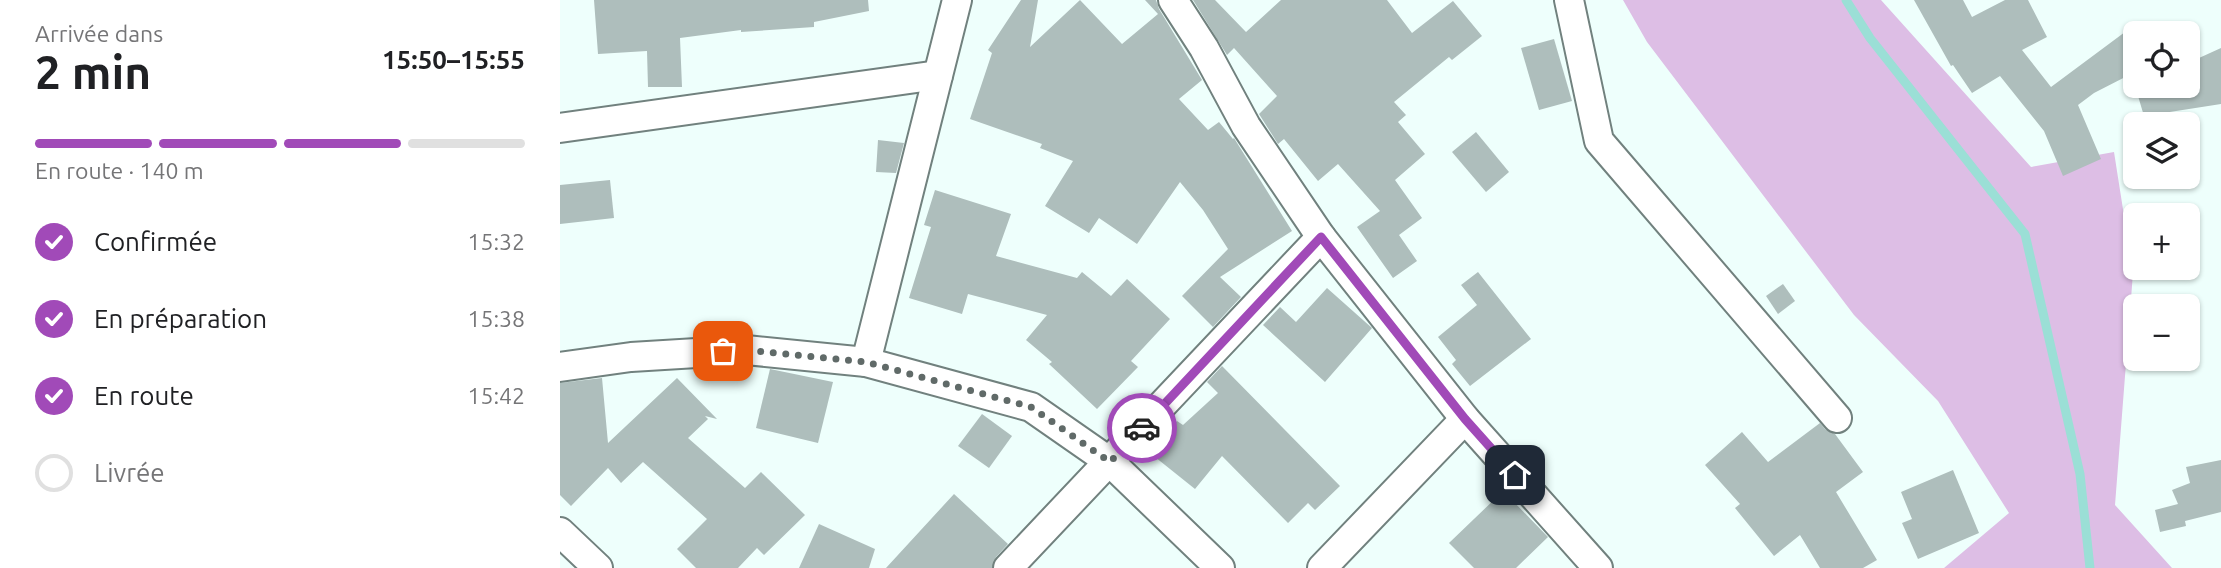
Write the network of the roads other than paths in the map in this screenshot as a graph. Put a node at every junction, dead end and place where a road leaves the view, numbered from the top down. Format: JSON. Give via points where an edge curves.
{"nodes":[{"id":1,"x":957,"y":0,"type":"edge"},
{"id":2,"x":1173,"y":0,"type":"edge"},
{"id":3,"x":1569,"y":0,"type":"edge"},
{"id":4,"x":938,"y":75,"type":"junction"},
{"id":5,"x":560,"y":128,"type":"edge"},
{"id":6,"x":1321,"y":237,"type":"junction"},
{"id":7,"x":866,"y":362,"type":"junction"},
{"id":8,"x":560,"y":367,"type":"edge"},
{"id":9,"x":1838,"y":418,"type":"dead end"},
{"id":10,"x":1465,"y":419,"type":"junction"},
{"id":11,"x":1110,"y":462,"type":"junction"},
{"id":12,"x":563,"y":540,"type":"edge"},
{"id":13,"x":598,"y":568,"type":"edge"},
{"id":14,"x":1008,"y":568,"type":"edge"},
{"id":15,"x":1220,"y":568,"type":"edge"},
{"id":16,"x":1322,"y":568,"type":"edge"},
{"id":17,"x":1598,"y":568,"type":"edge"}],
"edges":[{"from":1,"to":4,"type":"street"},
{"from":2,"to":6,"type":"street","via":[[1246,125]]},
{"from":3,"to":9,"type":"street","via":[[1599,141]]},
{"from":4,"to":5,"type":"street"},
{"from":4,"to":7,"type":"street"},
{"from":6,"to":10,"type":"street"},
{"from":6,"to":11,"type":"street"},
{"from":7,"to":8,"type":"street","via":[[746,350]]},
{"from":7,"to":11,"type":"street","via":[[1031,407]]},
{"from":10,"to":16,"type":"street"},
{"from":10,"to":17,"type":"street"},
{"from":11,"to":14,"type":"street"},
{"from":11,"to":15,"type":"street"},
{"from":12,"to":13,"type":"street"}]}
